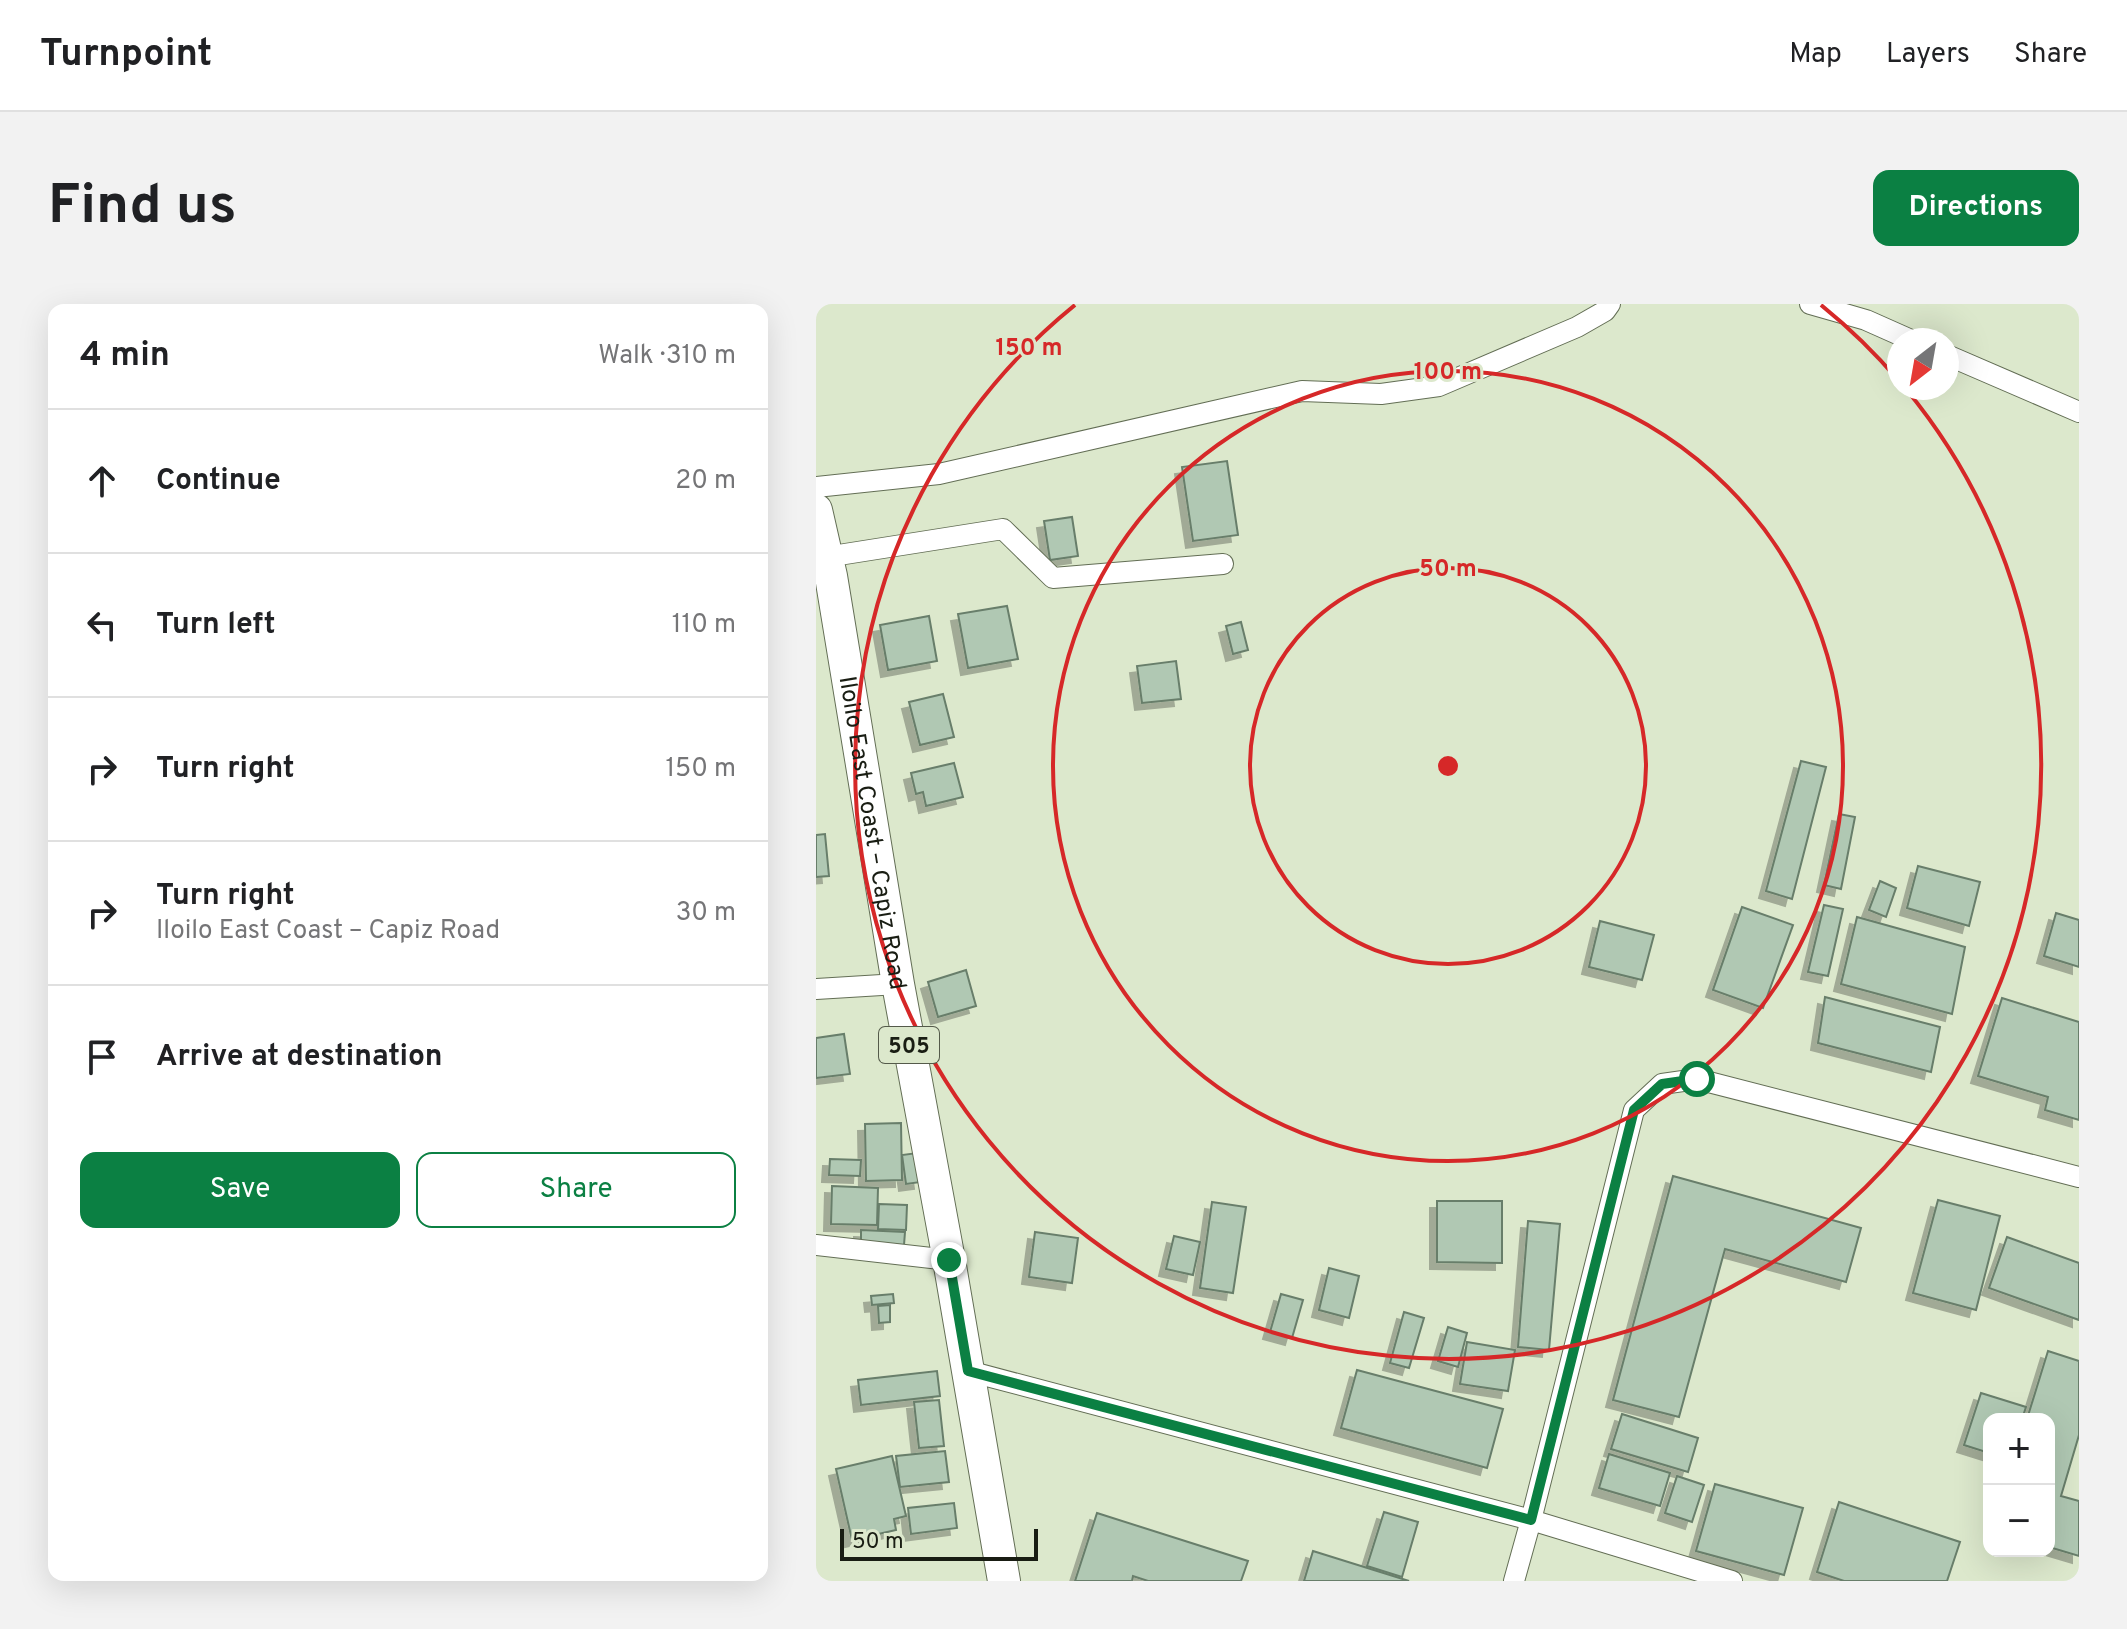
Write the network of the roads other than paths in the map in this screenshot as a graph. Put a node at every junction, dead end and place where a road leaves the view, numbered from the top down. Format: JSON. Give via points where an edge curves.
{"nodes":[{"id":1,"x":1610,"y":304,"type":"edge"},
{"id":2,"x":1810,"y":304,"type":"edge"},
{"id":3,"x":1887,"y":329,"type":"edge"},
{"id":4,"x":1959,"y":360,"type":"edge"},
{"id":5,"x":2079,"y":412,"type":"edge"},
{"id":6,"x":816,"y":487,"type":"edge"},
{"id":7,"x":816,"y":510,"type":"edge"},
{"id":8,"x":826,"y":557,"type":"junction"},
{"id":9,"x":1223,"y":564,"type":"dead end"},
{"id":10,"x":898,"y":984,"type":"junction"},
{"id":11,"x":816,"y":989,"type":"edge"},
{"id":12,"x":2079,"y":1177,"type":"edge"},
{"id":13,"x":816,"y":1245,"type":"edge"},
{"id":14,"x":949,"y":1260,"type":"junction"},
{"id":15,"x":968,"y":1371,"type":"junction"},
{"id":16,"x":1531,"y":1520,"type":"junction"},
{"id":17,"x":1004,"y":1581,"type":"edge"},
{"id":18,"x":1514,"y":1581,"type":"edge"},
{"id":19,"x":1732,"y":1581,"type":"edge"}],
"edges":[{"from":1,"to":6,"type":"street","via":[[1577,327],[1439,386],[1381,394],[1302,391],[939,474]]},
{"from":2,"to":3,"type":"street"},
{"from":4,"to":5,"type":"street"},
{"from":7,"to":8,"type":"main road","name":"Iloilo East Coast – Capiz Road","number":"505"},
{"from":8,"to":9,"type":"street","via":[[1003,529],[1053,578]]},
{"from":8,"to":10,"type":"main road","name":"Iloilo East Coast – Capiz Road","number":"505"},
{"from":10,"to":11,"type":"street"},
{"from":10,"to":14,"type":"main road","name":"Iloilo East Coast – Capiz Road","number":"505"},
{"from":12,"to":16,"type":"street","via":[[1697,1079],[1662,1084],[1634,1110]]},
{"from":13,"to":14,"type":"street"},
{"from":14,"to":15,"type":"main road","name":"Iloilo East Coast – Capiz Road","number":"505"},
{"from":15,"to":16,"type":"street"},
{"from":15,"to":17,"type":"main road","name":"Iloilo East Coast – Capiz Road","number":"505"},
{"from":16,"to":18,"type":"street"},
{"from":16,"to":19,"type":"street"}]}
